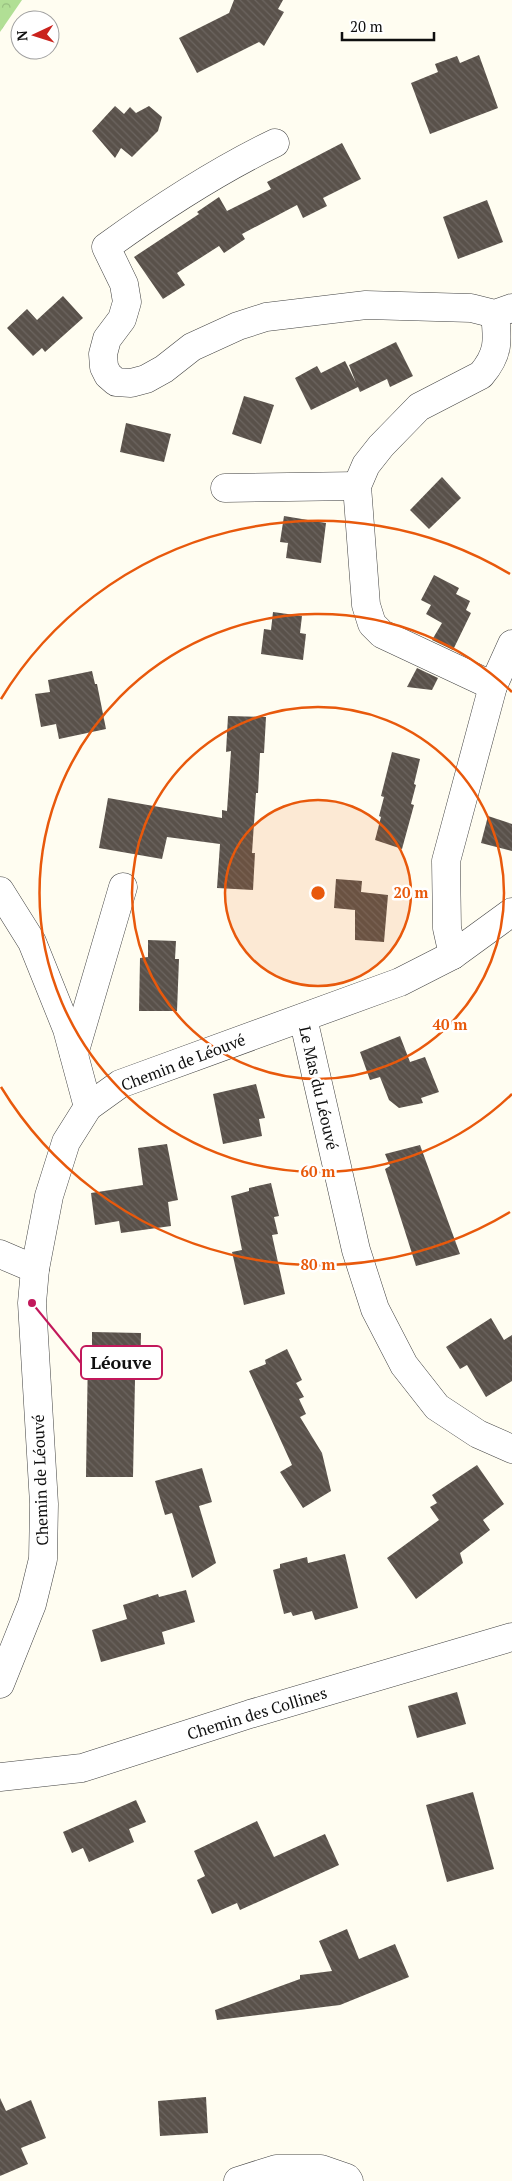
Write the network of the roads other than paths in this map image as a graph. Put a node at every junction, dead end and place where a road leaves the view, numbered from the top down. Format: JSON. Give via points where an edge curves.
{"nodes":[{"id":1,"x":275,"y":143,"type":"dead end"},
{"id":2,"x":504,"y":311,"type":"edge"},
{"id":3,"x":356,"y":486,"type":"junction"},
{"id":4,"x":225,"y":488,"type":"dead end"},
{"id":5,"x":512,"y":644,"type":"edge"},
{"id":6,"x":493,"y":686,"type":"junction"},
{"id":7,"x":124,"y":887,"type":"dead end"},
{"id":8,"x":0,"y":891,"type":"edge"},
{"id":9,"x":512,"y":912,"type":"edge"},
{"id":10,"x":453,"y":955,"type":"junction"},
{"id":11,"x":303,"y":1018,"type":"junction"},
{"id":12,"x":74,"y":1054,"type":"junction"},
{"id":13,"x":88,"y":1107,"type":"junction"},
{"id":14,"x":0,"y":1254,"type":"edge"},
{"id":15,"x":35,"y":1270,"type":"junction"},
{"id":16,"x":512,"y":1450,"type":"edge"},
{"id":17,"x":512,"y":1637,"type":"edge"},
{"id":18,"x":0,"y":1684,"type":"edge"},
{"id":19,"x":0,"y":1777,"type":"edge"},
{"id":20,"x":238,"y":2181,"type":"edge"},
{"id":21,"x":349,"y":2181,"type":"edge"}],
"edges":[{"from":1,"to":2,"type":"street","via":[[236,162],[157,210],[106,247],[124,284],[127,302],[122,319],[108,339],[103,354],[108,376],[116,382],[146,379],[192,347],[266,317],[366,305]]},
{"from":2,"to":3,"type":"street","via":[[497,334],[496,353],[481,375],[419,407],[381,446],[366,465]]},
{"from":3,"to":4,"type":"street"},
{"from":3,"to":6,"type":"street","via":[[366,605],[372,624],[382,634]]},
{"from":5,"to":6,"type":"street"},
{"from":6,"to":10,"type":"street","via":[[446,861],[448,928]]},
{"from":7,"to":12,"type":"street"},
{"from":8,"to":12,"type":"street","via":[[32,942]]},
{"from":9,"to":10,"type":"street","name":"Chemin de Léouvé"},
{"from":10,"to":11,"type":"street","name":"Chemin de Léouvé","via":[[400,982]]},
{"from":11,"to":13,"type":"street","name":"Chemin de Léouvé","via":[[120,1084]]},
{"from":11,"to":16,"type":"street","name":"Le Mas du Léouvé","via":[[356,1250],[375,1309],[404,1365],[438,1407],[478,1434]]},
{"from":12,"to":13,"type":"street"},
{"from":13,"to":15,"type":"street","name":"Chemin de Léouvé","via":[[66,1142],[49,1196]]},
{"from":14,"to":15,"type":"street"},
{"from":15,"to":18,"type":"street","name":"Chemin de Léouvé","via":[[32,1304],[44,1504],[43,1559],[32,1604]]},
{"from":17,"to":19,"type":"street","name":"Chemin des Collines","via":[[82,1768]]},
{"from":20,"to":21,"type":"street","via":[[276,2168],[321,2169]]}]}
